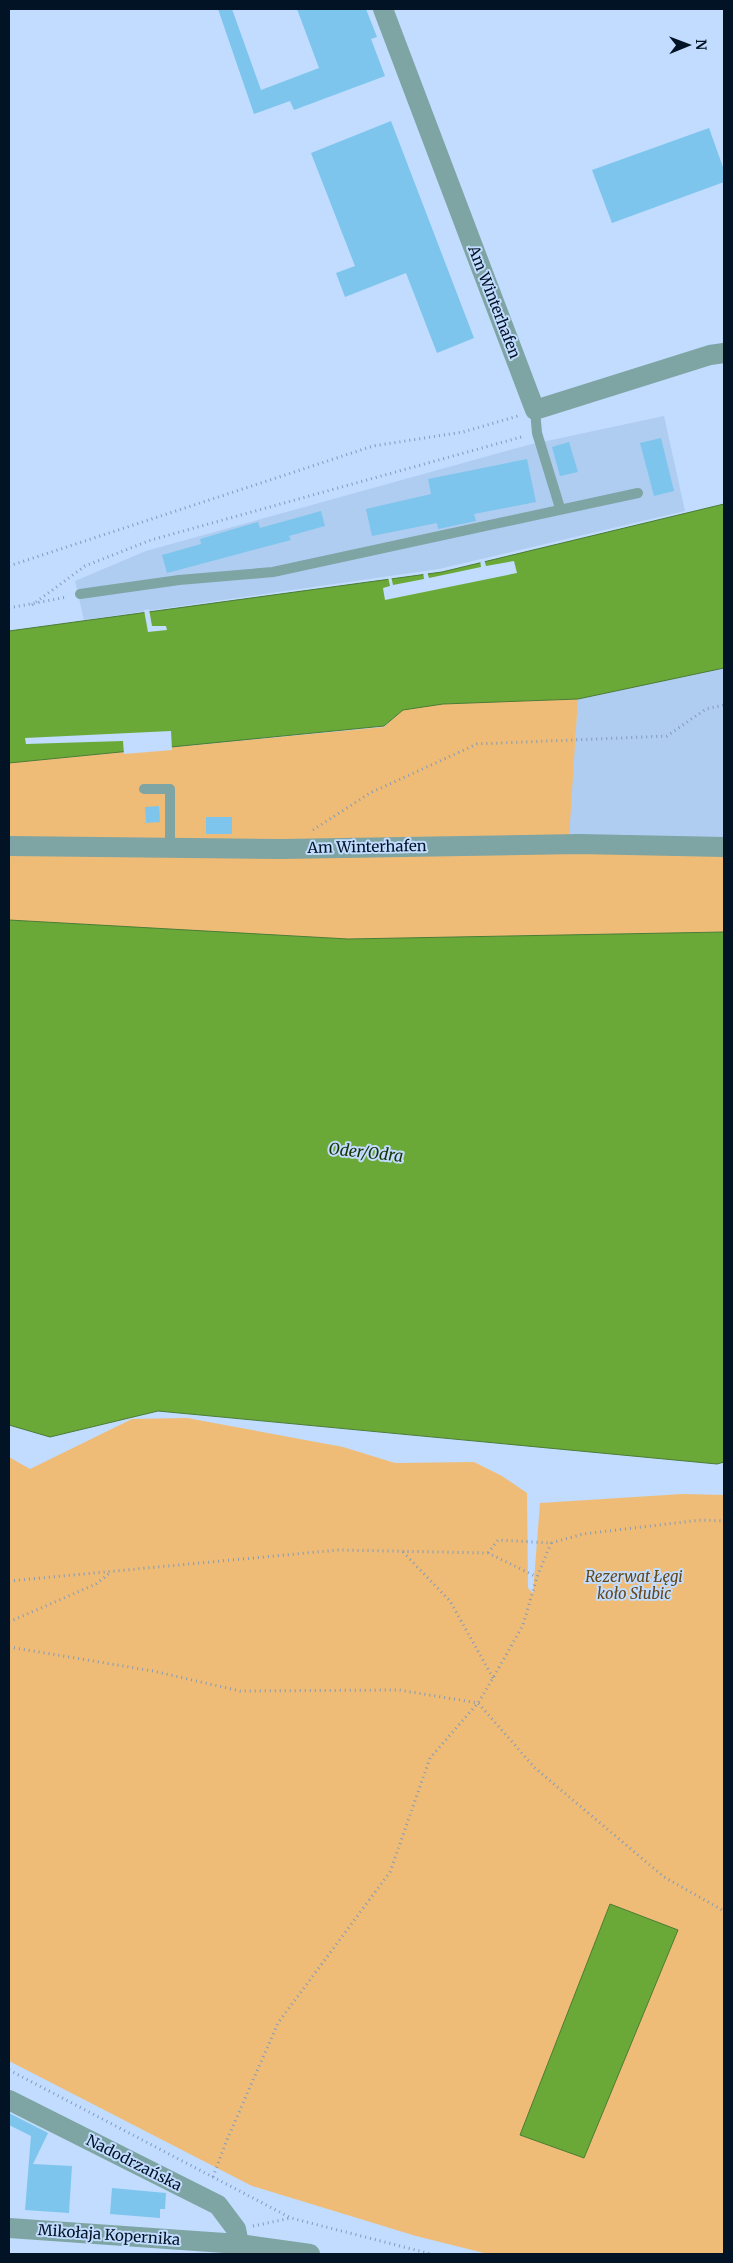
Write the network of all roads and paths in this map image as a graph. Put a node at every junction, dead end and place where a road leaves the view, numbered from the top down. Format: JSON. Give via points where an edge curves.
{"nodes":[{"id":1,"x":383,"y":9,"type":"edge"},
{"id":2,"x":724,"y":352,"type":"edge"},
{"id":3,"x":535,"y":410,"type":"junction"},
{"id":4,"x":537,"y":433,"type":"junction"},
{"id":5,"x":638,"y":493,"type":"dead end"},
{"id":6,"x":560,"y":508,"type":"junction"},
{"id":7,"x":9,"y":566,"type":"edge"},
{"id":8,"x":80,"y":594,"type":"joint"},
{"id":9,"x":32,"y":605,"type":"junction"},
{"id":10,"x":9,"y":608,"type":"edge"},
{"id":11,"x":724,"y":705,"type":"edge"},
{"id":12,"x":144,"y":789,"type":"dead end"},
{"id":13,"x":9,"y":846,"type":"edge"},
{"id":14,"x":724,"y":847,"type":"edge"},
{"id":15,"x":170,"y":848,"type":"junction"},
{"id":16,"x":282,"y":849,"type":"junction"},
{"id":17,"x":724,"y":1521,"type":"edge"},
{"id":18,"x":551,"y":1543,"type":"junction"},
{"id":19,"x":403,"y":1551,"type":"junction"},
{"id":20,"x":488,"y":1554,"type":"junction"},
{"id":21,"x":112,"y":1571,"type":"junction"},
{"id":22,"x":537,"y":1577,"type":"junction"},
{"id":23,"x":9,"y":1581,"type":"edge"},
{"id":24,"x":9,"y":1622,"type":"edge"},
{"id":25,"x":9,"y":1647,"type":"edge"},
{"id":26,"x":493,"y":1678,"type":"junction"},
{"id":27,"x":478,"y":1703,"type":"junction"},
{"id":28,"x":724,"y":1911,"type":"edge"},
{"id":29,"x":9,"y":2070,"type":"edge"},
{"id":30,"x":9,"y":2100,"type":"edge"},
{"id":31,"x":213,"y":2177,"type":"junction"},
{"id":32,"x":292,"y":2218,"type":"junction"},
{"id":33,"x":9,"y":2228,"type":"edge"},
{"id":34,"x":237,"y":2236,"type":"junction"},
{"id":35,"x":310,"y":2254,"type":"edge"},
{"id":36,"x":432,"y":2254,"type":"edge"}],
"edges":[{"from":1,"to":3,"type":"street","name":"Am Winterhafen"},
{"from":2,"to":3,"type":"street"},
{"from":3,"to":4,"type":"lane"},
{"from":3,"to":7,"type":"path","via":[[463,432],[373,446]]},
{"from":4,"to":6,"type":"lane"},
{"from":4,"to":9,"type":"path","via":[[151,540],[85,566]]},
{"from":5,"to":6,"type":"lane"},
{"from":6,"to":8,"type":"lane","via":[[273,572],[179,580]]},
{"from":8,"to":9,"type":"path"},
{"from":9,"to":10,"type":"path"},
{"from":11,"to":16,"type":"path","via":[[706,709],[667,736],[477,744],[370,793]]},
{"from":12,"to":15,"type":"lane","via":[[170,789]]},
{"from":13,"to":15,"type":"street","name":"Am Winterhafen"},
{"from":14,"to":16,"type":"street","name":"Am Winterhafen","via":[[579,844]]},
{"from":15,"to":16,"type":"street","name":"Am Winterhafen"},
{"from":17,"to":18,"type":"path","via":[[701,1520],[583,1534]]},
{"from":18,"to":20,"type":"path","via":[[498,1540]]},
{"from":18,"to":22,"type":"path"},
{"from":19,"to":20,"type":"path"},
{"from":19,"to":21,"type":"path","via":[[338,1550]]},
{"from":19,"to":26,"type":"path","via":[[450,1601]]},
{"from":20,"to":22,"type":"path"},
{"from":21,"to":23,"type":"path"},
{"from":21,"to":24,"type":"path","via":[[96,1584]]},
{"from":22,"to":26,"type":"path","via":[[523,1625]]},
{"from":25,"to":27,"type":"path","via":[[153,1671],[240,1691],[399,1690]]},
{"from":26,"to":27,"type":"path"},
{"from":27,"to":28,"type":"path","via":[[535,1768],[664,1878]]},
{"from":27,"to":31,"type":"path","via":[[430,1758],[390,1872],[278,2023]]},
{"from":29,"to":31,"type":"path"},
{"from":30,"to":34,"type":"street","name":"Nadodrzańska","via":[[218,2205]]},
{"from":31,"to":32,"type":"path"},
{"from":32,"to":34,"type":"path"},
{"from":32,"to":36,"type":"path"},
{"from":33,"to":34,"type":"street","name":"Mikołaja Kopernika"},
{"from":34,"to":35,"type":"street","name":"Mikołaja Kopernika"}]}
